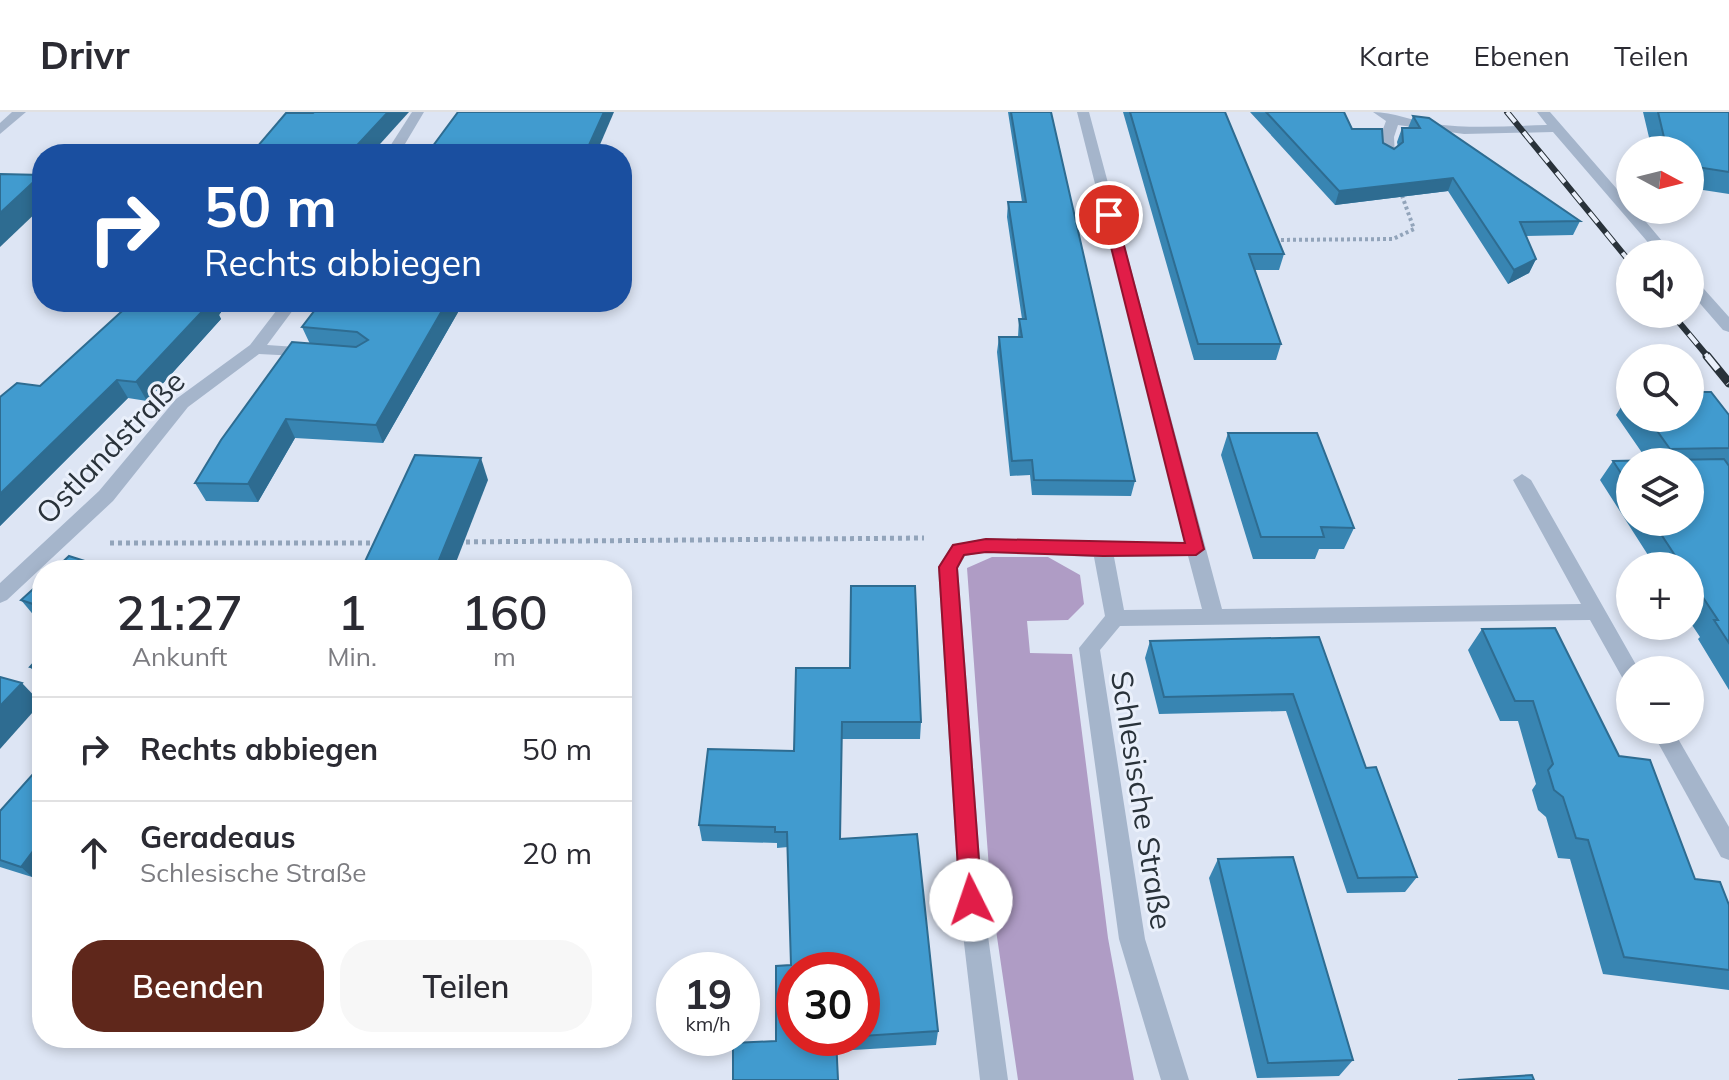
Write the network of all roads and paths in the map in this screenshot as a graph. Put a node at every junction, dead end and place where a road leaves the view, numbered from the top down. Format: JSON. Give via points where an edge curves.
{"nodes":[{"id":1,"x":20,"y":112,"type":"edge"},
{"id":2,"x":418,"y":112,"type":"edge"},
{"id":3,"x":1083,"y":112,"type":"edge"},
{"id":4,"x":1379,"y":112,"type":"edge"},
{"id":5,"x":1543,"y":112,"type":"edge"},
{"id":6,"x":1392,"y":122,"type":"junction"},
{"id":7,"x":1557,"y":128,"type":"junction"},
{"id":8,"x":0,"y":130,"type":"edge"},
{"id":9,"x":398,"y":144,"type":"edge"},
{"id":10,"x":1388,"y":156,"type":"joint"},
{"id":11,"x":1270,"y":240,"type":"edge"},
{"id":12,"x":1654,"y":240,"type":"edge"},
{"id":13,"x":1704,"y":298,"type":"edge"},
{"id":14,"x":284,"y":312,"type":"edge"},
{"id":15,"x":1729,"y":327,"type":"edge"},
{"id":16,"x":256,"y":349,"type":"junction"},
{"id":17,"x":333,"y":355,"type":"edge"},
{"id":18,"x":1522,"y":480,"type":"dead end"},
{"id":19,"x":62,"y":539,"type":"junction"},
{"id":20,"x":447,"y":542,"type":"edge"},
{"id":21,"x":383,"y":543,"type":"edge"},
{"id":22,"x":1196,"y":549,"type":"junction"},
{"id":23,"x":959,"y":550,"type":"junction"},
{"id":24,"x":1103,"y":550,"type":"junction"},
{"id":25,"x":39,"y":560,"type":"edge"},
{"id":26,"x":32,"y":566,"type":"edge"},
{"id":27,"x":0,"y":595,"type":"edge"},
{"id":28,"x":1596,"y":612,"type":"junction"},
{"id":29,"x":1214,"y":617,"type":"junction"},
{"id":30,"x":1115,"y":618,"type":"junction"},
{"id":31,"x":1621,"y":656,"type":"edge"},
{"id":32,"x":1670,"y":744,"type":"edge"},
{"id":33,"x":1729,"y":849,"type":"edge"},
{"id":34,"x":994,"y":1080,"type":"edge"},
{"id":35,"x":1175,"y":1080,"type":"edge"}],
"edges":[{"from":1,"to":8,"type":"street"},
{"from":2,"to":9,"type":"street"},
{"from":3,"to":22,"type":"street"},
{"from":4,"to":6,"type":"street"},
{"from":5,"to":7,"type":"street"},
{"from":6,"to":7,"type":"street"},
{"from":6,"to":10,"type":"street"},
{"from":7,"to":12,"type":"street"},
{"from":10,"to":11,"type":"path","via":[[1414,229],[1393,239]]},
{"from":13,"to":15,"type":"street"},
{"from":14,"to":16,"type":"street","name":"Ostlandstraße"},
{"from":16,"to":17,"type":"street"},
{"from":16,"to":19,"type":"street","name":"Ostlandstraße","via":[[182,403],[106,496]]},
{"from":18,"to":28,"type":"street"},
{"from":19,"to":21,"type":"path","via":[[128,545]]},
{"from":19,"to":25,"type":"street","name":"Ostlandstraße"},
{"from":20,"to":23,"type":"path","via":[[926,538]]},
{"from":22,"to":24,"type":"street"},
{"from":22,"to":29,"type":"street"},
{"from":23,"to":24,"type":"street","via":[[986,545]]},
{"from":23,"to":34,"type":"street","via":[[948,567],[971,900]]},
{"from":24,"to":30,"type":"street"},
{"from":26,"to":27,"type":"street","name":"Ostlandstraße"},
{"from":28,"to":29,"type":"street"},
{"from":28,"to":31,"type":"street"},
{"from":29,"to":30,"type":"street"},
{"from":30,"to":35,"type":"street","name":"Schlesische Straße","via":[[1089,648],[1132,939]]},
{"from":32,"to":33,"type":"street"}]}
